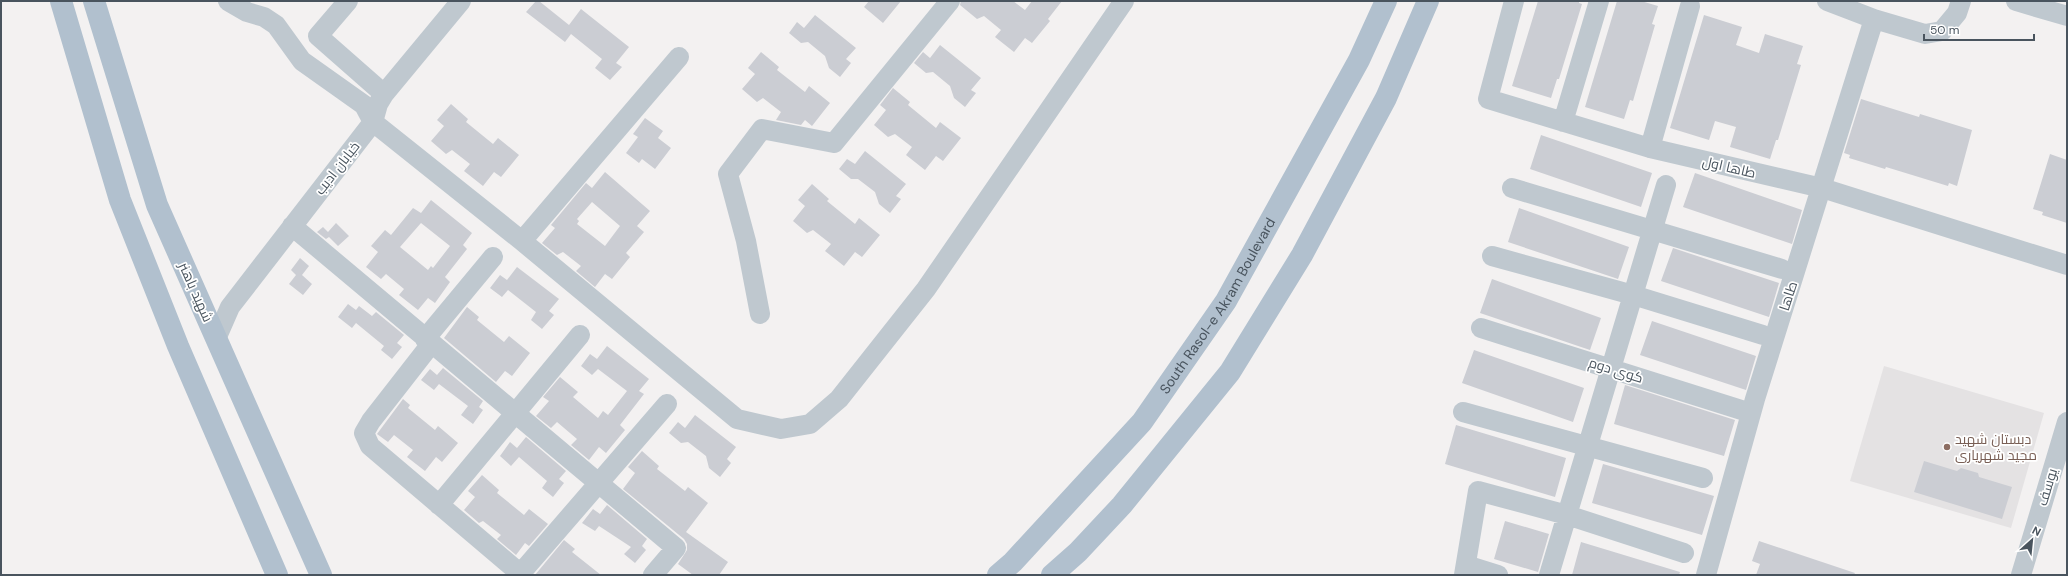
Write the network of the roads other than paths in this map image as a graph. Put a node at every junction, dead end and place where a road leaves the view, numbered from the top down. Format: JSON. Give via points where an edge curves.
{"nodes":[{"id":1,"x":61,"y":1,"type":"edge"},
{"id":2,"x":94,"y":1,"type":"edge"},
{"id":3,"x":228,"y":1,"type":"edge"},
{"id":4,"x":348,"y":1,"type":"edge"},
{"id":5,"x":461,"y":1,"type":"edge"},
{"id":6,"x":950,"y":1,"type":"edge"},
{"id":7,"x":1124,"y":1,"type":"edge"},
{"id":8,"x":1386,"y":1,"type":"edge"},
{"id":9,"x":1428,"y":1,"type":"edge"},
{"id":10,"x":1514,"y":1,"type":"edge"},
{"id":11,"x":1599,"y":1,"type":"edge"},
{"id":12,"x":1827,"y":1,"type":"edge"},
{"id":13,"x":1961,"y":1,"type":"edge"},
{"id":14,"x":2016,"y":1,"type":"edge"},
{"id":15,"x":1690,"y":6,"type":"dead end"},
{"id":16,"x":2067,"y":16,"type":"edge"},
{"id":17,"x":1874,"y":18,"type":"junction"},
{"id":18,"x":679,"y":57,"type":"dead end"},
{"id":19,"x":384,"y":94,"type":"junction"},
{"id":20,"x":373,"y":122,"type":"junction"},
{"id":21,"x":1563,"y":122,"type":"junction"},
{"id":22,"x":1650,"y":148,"type":"junction"},
{"id":23,"x":1666,"y":185,"type":"dead end"},
{"id":24,"x":1512,"y":188,"type":"dead end"},
{"id":25,"x":1822,"y":188,"type":"junction"},
{"id":26,"x":292,"y":226,"type":"junction"},
{"id":27,"x":1652,"y":230,"type":"junction"},
{"id":28,"x":522,"y":241,"type":"junction"},
{"id":29,"x":1492,"y":256,"type":"dead end"},
{"id":30,"x":493,"y":257,"type":"dead end"},
{"id":31,"x":2067,"y":265,"type":"edge"},
{"id":32,"x":1782,"y":269,"type":"dead end"},
{"id":33,"x":1633,"y":295,"type":"junction"},
{"id":34,"x":760,"y":314,"type":"dead end"},
{"id":35,"x":1481,"y":328,"type":"dead end"},
{"id":36,"x":580,"y":335,"type":"dead end"},
{"id":37,"x":1763,"y":335,"type":"dead end"},
{"id":38,"x":216,"y":339,"type":"junction"},
{"id":39,"x":428,"y":341,"type":"junction"},
{"id":40,"x":1611,"y":368,"type":"junction"},
{"id":41,"x":667,"y":404,"type":"dead end"},
{"id":42,"x":1463,"y":412,"type":"dead end"},
{"id":43,"x":516,"y":413,"type":"junction"},
{"id":44,"x":1751,"y":413,"type":"junction"},
{"id":45,"x":2067,"y":422,"type":"edge"},
{"id":46,"x":1588,"y":445,"type":"junction"},
{"id":47,"x":1703,"y":478,"type":"dead end"},
{"id":48,"x":598,"y":482,"type":"junction"},
{"id":49,"x":440,"y":506,"type":"junction"},
{"id":50,"x":1567,"y":515,"type":"junction"},
{"id":51,"x":1684,"y":553,"type":"dead end"},
{"id":52,"x":1465,"y":570,"type":"edge"},
{"id":53,"x":521,"y":574,"type":"edge"},
{"id":54,"x":277,"y":575,"type":"edge"},
{"id":55,"x":321,"y":575,"type":"edge"},
{"id":56,"x":653,"y":575,"type":"edge"},
{"id":57,"x":998,"y":575,"type":"edge"},
{"id":58,"x":1052,"y":575,"type":"edge"},
{"id":59,"x":1498,"y":575,"type":"edge"},
{"id":60,"x":1549,"y":575,"type":"edge"},
{"id":61,"x":1706,"y":575,"type":"edge"},
{"id":62,"x":2021,"y":575,"type":"edge"}],
"edges":[{"from":1,"to":54,"type":"main road","via":[[120,200],[178,346]]},
{"from":2,"to":38,"type":"main road","name":"شهید باهنر","via":[[157,205]]},
{"from":3,"to":20,"type":"street","via":[[276,25],[302,61],[364,105]]},
{"from":4,"to":19,"type":"street","via":[[318,36]]},
{"from":5,"to":19,"type":"street","name":"خیابان ادیب"},
{"from":6,"to":34,"type":"street","via":[[834,143],[762,129],[728,174],[746,241]]},
{"from":7,"to":28,"type":"street","via":[[926,289],[839,399],[810,424],[781,430],[737,419]]},
{"from":8,"to":57,"type":"main road","name":"South Rasol-e Akram Boulevard","via":[[1359,60],[1226,301],[1142,422],[1013,562]]},
{"from":9,"to":58,"type":"main road","via":[[1386,98],[1302,255],[1230,372],[1122,505],[1078,552]]},
{"from":10,"to":21,"type":"street","name":"طاها اول","via":[[1488,99]]},
{"from":11,"to":21,"type":"street"},
{"from":12,"to":17,"type":"street"},
{"from":13,"to":17,"type":"street","via":[[1957,13],[1942,31],[1925,34]]},
{"from":14,"to":16,"type":"street"},
{"from":15,"to":22,"type":"street"},
{"from":17,"to":25,"type":"street","name":"طاها"},
{"from":18,"to":28,"type":"street"},
{"from":19,"to":20,"type":"street","name":"خیابان ادیب"},
{"from":20,"to":26,"type":"street","name":"خیابان ادیب"},
{"from":20,"to":28,"type":"street"},
{"from":21,"to":22,"type":"street","name":"طاها اول"},
{"from":22,"to":25,"type":"street","name":"طاها اول"},
{"from":23,"to":27,"type":"street"},
{"from":24,"to":27,"type":"street"},
{"from":25,"to":31,"type":"street","name":"طاها اول"},
{"from":25,"to":44,"type":"street","name":"طاها"},
{"from":26,"to":38,"type":"street","name":"خیابان ادیب","via":[[230,308]]},
{"from":26,"to":39,"type":"street"},
{"from":27,"to":32,"type":"street"},
{"from":27,"to":33,"type":"street"},
{"from":29,"to":33,"type":"street"},
{"from":30,"to":39,"type":"street"},
{"from":33,"to":37,"type":"street"},
{"from":33,"to":40,"type":"street"},
{"from":35,"to":40,"type":"street","name":"کوی دوم"},
{"from":36,"to":43,"type":"street"},
{"from":38,"to":55,"type":"main road","name":"شهید باهنر"},
{"from":39,"to":43,"type":"street"},
{"from":39,"to":49,"type":"street","via":[[364,433],[370,446]]},
{"from":40,"to":44,"type":"street","name":"کوی دوم"},
{"from":40,"to":46,"type":"street"},
{"from":41,"to":48,"type":"street"},
{"from":42,"to":46,"type":"street"},
{"from":43,"to":48,"type":"street"},
{"from":43,"to":49,"type":"street"},
{"from":44,"to":61,"type":"street","name":"طاها"},
{"from":45,"to":62,"type":"street","name":"یوسف"},
{"from":46,"to":47,"type":"street"},
{"from":46,"to":50,"type":"street"},
{"from":48,"to":53,"type":"street"},
{"from":48,"to":56,"type":"street","via":[[676,548]]},
{"from":49,"to":53,"type":"street"},
{"from":50,"to":51,"type":"street"},
{"from":50,"to":52,"type":"street","via":[[1478,491]]},
{"from":50,"to":60,"type":"street"},
{"from":52,"to":59,"type":"street"}]}
